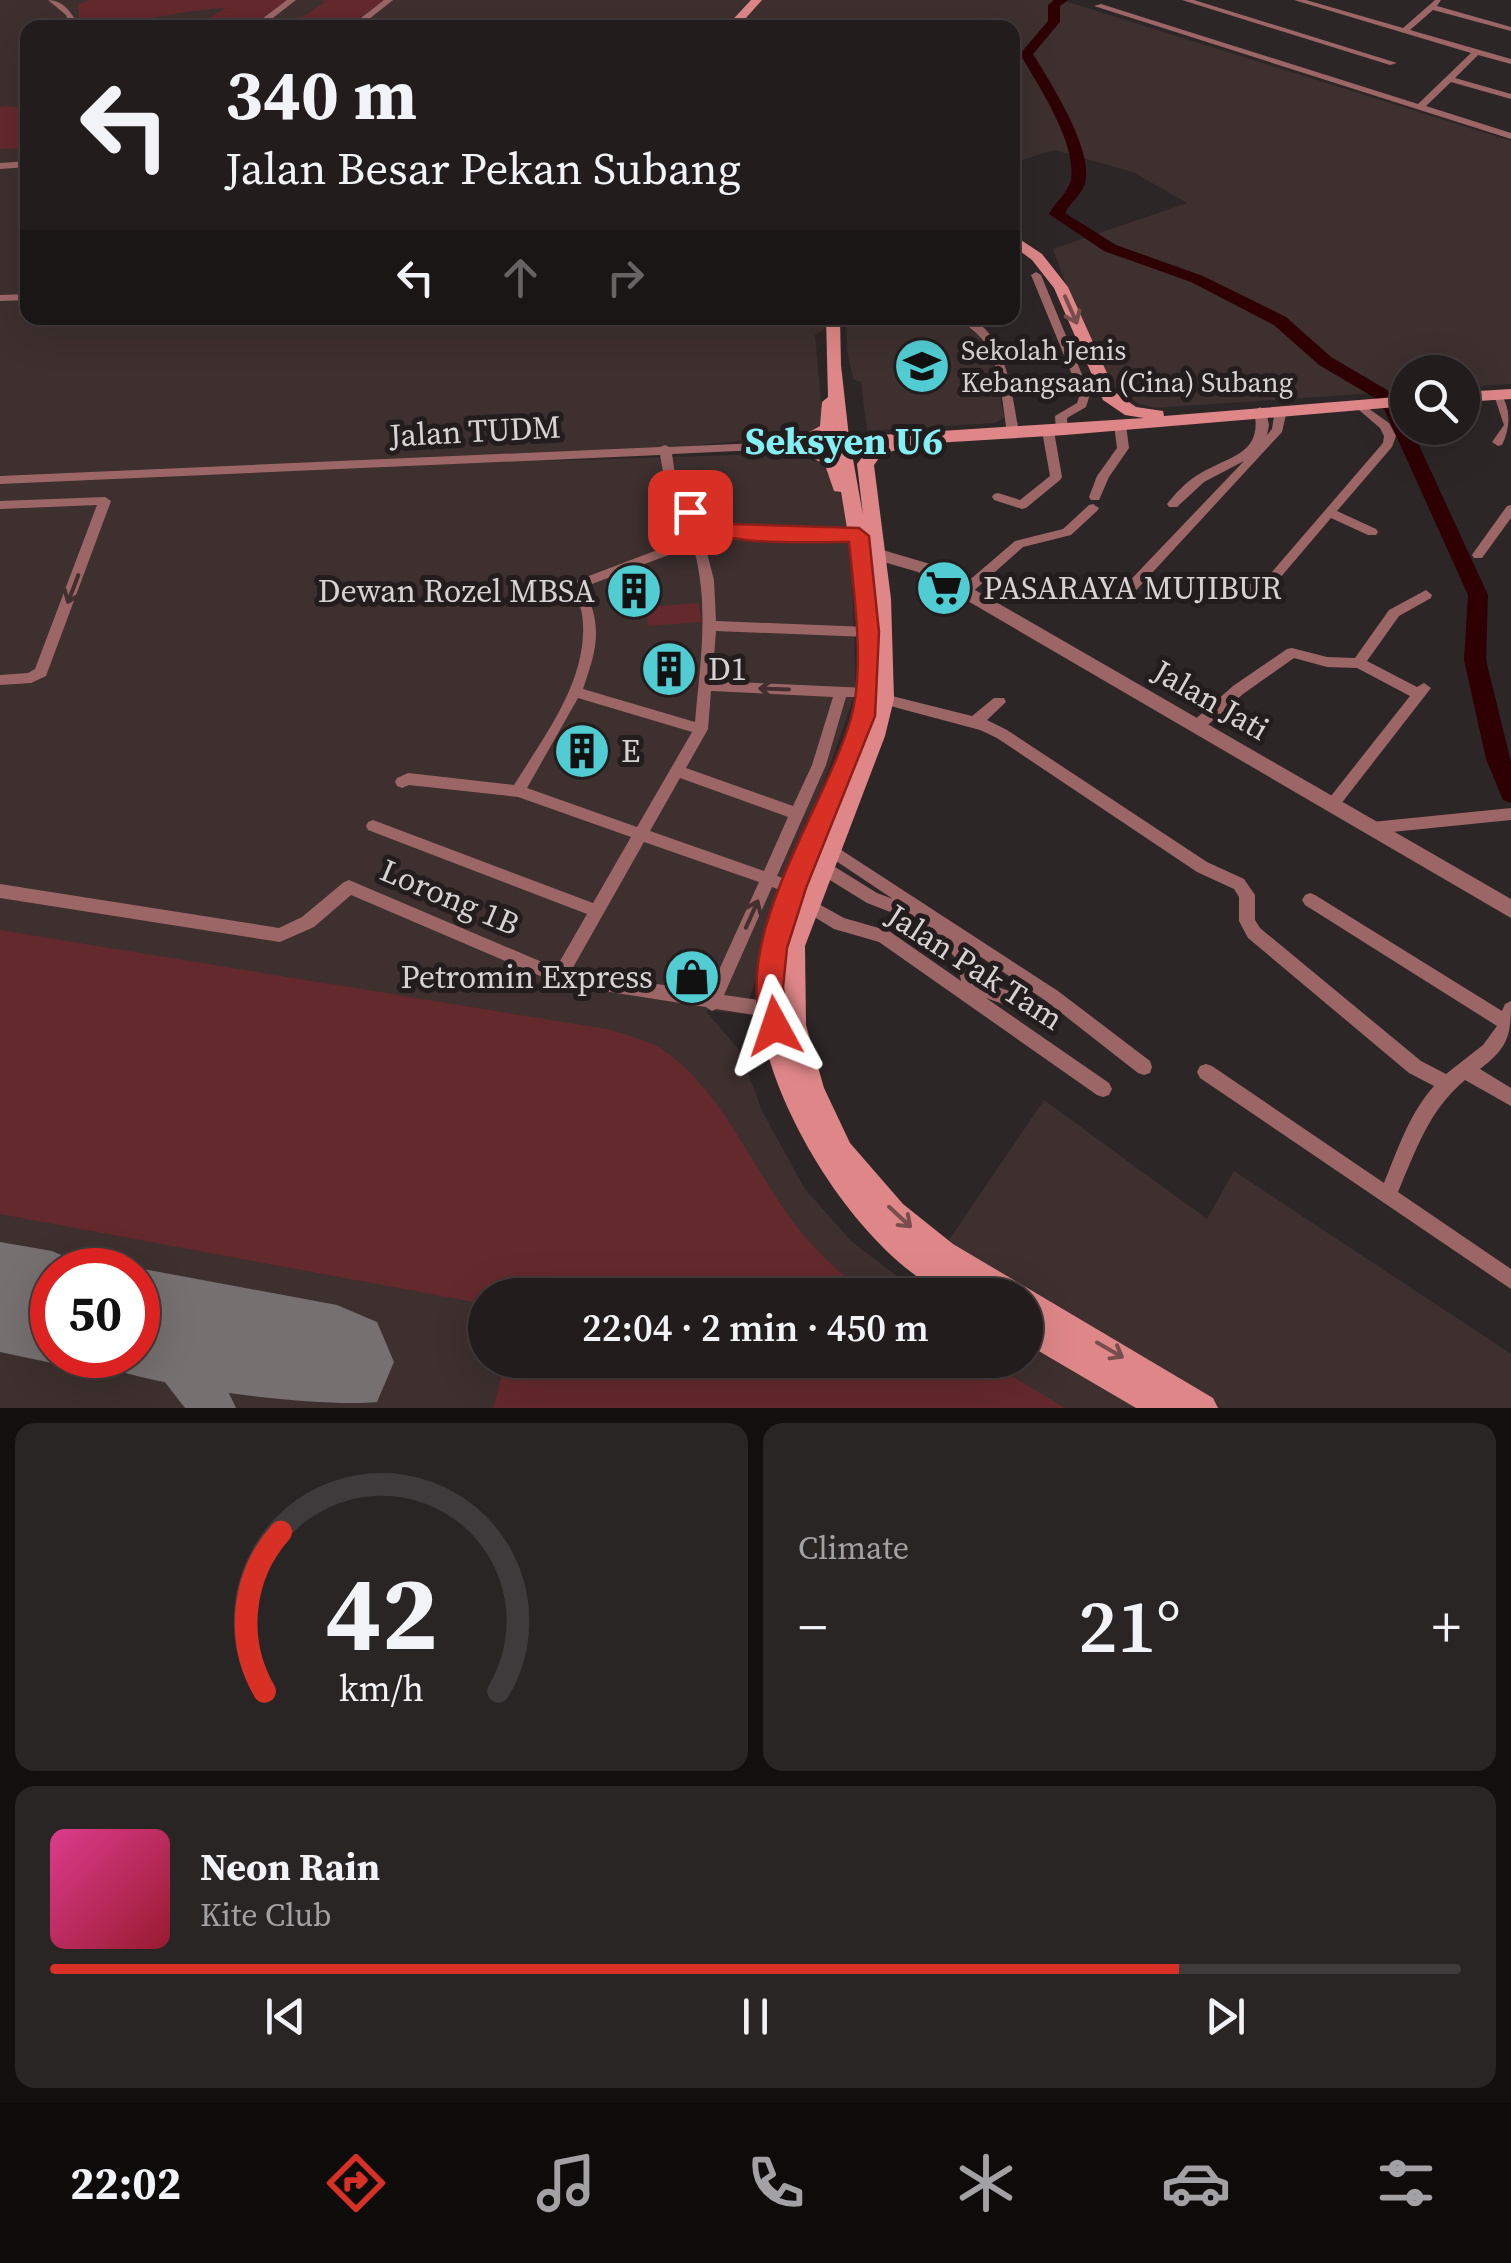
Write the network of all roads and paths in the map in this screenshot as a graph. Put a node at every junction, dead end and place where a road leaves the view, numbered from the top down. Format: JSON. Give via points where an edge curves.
{"nodes":[{"id":1,"x":52,"y":0,"type":"edge"},
{"id":2,"x":292,"y":0,"type":"edge"},
{"id":3,"x":390,"y":0,"type":"edge"},
{"id":4,"x":756,"y":0,"type":"edge"},
{"id":5,"x":766,"y":0,"type":"edge"},
{"id":6,"x":1108,"y":0,"type":"edge"},
{"id":7,"x":1186,"y":0,"type":"edge"},
{"id":8,"x":1298,"y":0,"type":"edge"},
{"id":9,"x":1435,"y":4,"type":"edge"},
{"id":10,"x":72,"y":20,"type":"edge"},
{"id":11,"x":265,"y":20,"type":"edge"},
{"id":12,"x":363,"y":20,"type":"edge"},
{"id":13,"x":737,"y":20,"type":"edge"},
{"id":14,"x":747,"y":20,"type":"edge"},
{"id":15,"x":1511,"y":29,"type":"edge"},
{"id":16,"x":1405,"y":31,"type":"junction"},
{"id":17,"x":1476,"y":52,"type":"junction"},
{"id":18,"x":1511,"y":62,"type":"edge"},
{"id":19,"x":1393,"y":63,"type":"dead end"},
{"id":20,"x":1449,"y":79,"type":"junction"},
{"id":21,"x":1511,"y":97,"type":"edge"},
{"id":22,"x":1419,"y":108,"type":"junction"},
{"id":23,"x":1511,"y":136,"type":"edge"},
{"id":24,"x":1020,"y":244,"type":"edge"},
{"id":25,"x":1036,"y":275,"type":"dead end"},
{"id":26,"x":833,"y":325,"type":"edge"},
{"id":27,"x":972,"y":325,"type":"edge"},
{"id":28,"x":837,"y":388,"type":"junction"},
{"id":29,"x":1505,"y":394,"type":"edge"},
{"id":30,"x":1109,"y":396,"type":"junction"},
{"id":31,"x":1480,"y":396,"type":"edge"},
{"id":32,"x":1390,"y":402,"type":"edge"},
{"id":33,"x":1358,"y":404,"type":"junction"},
{"id":34,"x":1281,"y":410,"type":"junction"},
{"id":35,"x":1257,"y":411,"type":"junction"},
{"id":36,"x":841,"y":421,"type":"junction"},
{"id":37,"x":1120,"y":425,"type":"junction"},
{"id":38,"x":1058,"y":430,"type":"junction"},
{"id":39,"x":1013,"y":432,"type":"junction"},
{"id":40,"x":920,"y":438,"type":"junction"},
{"id":41,"x":878,"y":440,"type":"junction"},
{"id":42,"x":1498,"y":442,"type":"dead end"},
{"id":43,"x":843,"y":443,"type":"junction"},
{"id":44,"x":796,"y":444,"type":"junction"},
{"id":45,"x":665,"y":449,"type":"junction"},
{"id":46,"x":0,"y":484,"type":"edge"},
{"id":47,"x":998,"y":497,"type":"dead end"},
{"id":48,"x":1172,"y":504,"type":"dead end"},
{"id":49,"x":0,"y":505,"type":"edge"},
{"id":50,"x":1511,"y":509,"type":"edge"},
{"id":51,"x":1328,"y":512,"type":"junction"},
{"id":52,"x":858,"y":524,"type":"junction"},
{"id":53,"x":714,"y":527,"type":"junction"},
{"id":54,"x":1372,"y":532,"type":"dead end"},
{"id":55,"x":704,"y":542,"type":"junction"},
{"id":56,"x":1478,"y":554,"type":"dead end"},
{"id":57,"x":877,"y":562,"type":"junction"},
{"id":58,"x":1251,"y":588,"type":"dead end"},
{"id":59,"x":964,"y":592,"type":"junction"},
{"id":60,"x":1426,"y":595,"type":"dead end"},
{"id":61,"x":1123,"y":596,"type":"dead end"},
{"id":62,"x":710,"y":626,"type":"junction"},
{"id":63,"x":868,"y":632,"type":"junction"},
{"id":64,"x":1359,"y":662,"type":"junction"},
{"id":65,"x":0,"y":680,"type":"edge"},
{"id":66,"x":707,"y":686,"type":"junction"},
{"id":67,"x":576,"y":692,"type":"junction"},
{"id":68,"x":841,"y":692,"type":"junction"},
{"id":69,"x":876,"y":696,"type":"junction"},
{"id":70,"x":1000,"y":702,"type":"dead end"},
{"id":71,"x":974,"y":723,"type":"junction"},
{"id":72,"x":1197,"y":726,"type":"junction"},
{"id":73,"x":701,"y":729,"type":"junction"},
{"id":74,"x":677,"y":771,"type":"junction"},
{"id":75,"x":402,"y":782,"type":"dead end"},
{"id":76,"x":518,"y":791,"type":"junction"},
{"id":77,"x":1332,"y":805,"type":"junction"},
{"id":78,"x":797,"y":814,"type":"junction"},
{"id":79,"x":1507,"y":815,"type":"edge"},
{"id":80,"x":373,"y":826,"type":"dead end"},
{"id":81,"x":1372,"y":828,"type":"junction"},
{"id":82,"x":640,"y":835,"type":"junction"},
{"id":83,"x":826,"y":858,"type":"junction"},
{"id":84,"x":768,"y":879,"type":"junction"},
{"id":85,"x":0,"y":890,"type":"edge"},
{"id":86,"x":801,"y":896,"type":"junction"},
{"id":87,"x":1310,"y":900,"type":"dead end"},
{"id":88,"x":1511,"y":909,"type":"edge"},
{"id":89,"x":597,"y":911,"type":"junction"},
{"id":90,"x":560,"y":977,"type":"junction"},
{"id":91,"x":712,"y":1003,"type":"junction"},
{"id":92,"x":1029,"y":1005,"type":"dead end"},
{"id":93,"x":774,"y":1010,"type":"junction"},
{"id":94,"x":1510,"y":1020,"type":"edge"},
{"id":95,"x":1144,"y":1067,"type":"dead end"},
{"id":96,"x":1467,"y":1070,"type":"junction"},
{"id":97,"x":1206,"y":1072,"type":"dead end"},
{"id":98,"x":1447,"y":1084,"type":"junction"},
{"id":99,"x":1103,"y":1090,"type":"dead end"},
{"id":100,"x":1511,"y":1098,"type":"edge"},
{"id":101,"x":1388,"y":1195,"type":"junction"},
{"id":102,"x":943,"y":1278,"type":"edge"},
{"id":103,"x":984,"y":1278,"type":"edge"},
{"id":104,"x":1511,"y":1280,"type":"edge"},
{"id":105,"x":1043,"y":1313,"type":"edge"},
{"id":106,"x":1043,"y":1337,"type":"edge"},
{"id":107,"x":1164,"y":1408,"type":"edge"},
{"id":108,"x":1204,"y":1408,"type":"edge"}],
"edges":[{"from":1,"to":10,"type":"street"},
{"from":2,"to":11,"type":"street"},
{"from":3,"to":12,"type":"street"},
{"from":4,"to":13,"type":"main road"},
{"from":5,"to":14,"type":"main road"},
{"from":6,"to":22,"type":"street","via":[[1098,6]]},
{"from":7,"to":19,"type":"street"},
{"from":8,"to":16,"type":"street"},
{"from":9,"to":15,"type":"street"},
{"from":9,"to":16,"type":"street"},
{"from":16,"to":17,"type":"street"},
{"from":17,"to":18,"type":"street"},
{"from":17,"to":20,"type":"street"},
{"from":20,"to":21,"type":"street"},
{"from":20,"to":22,"type":"street"},
{"from":22,"to":23,"type":"street"},
{"from":24,"to":30,"type":"main road","one_way":true,"via":[[1061,287]]},
{"from":25,"to":38,"type":"street","via":[[1084,388],[1082,405],[1059,420]]},
{"from":26,"to":28,"type":"main road"},
{"from":27,"to":39,"type":"street","via":[[990,340]]},
{"from":28,"to":36,"type":"main road"},
{"from":28,"to":44,"type":"main road","via":[[828,429]]},
{"from":29,"to":31,"type":"main road"},
{"from":29,"to":42,"type":"street","via":[[1510,424]]},
{"from":30,"to":35,"type":"main road","via":[[1149,415]]},
{"from":30,"to":38,"type":"main road","via":[[1100,416]]},
{"from":32,"to":33,"type":"main road"},
{"from":33,"to":34,"type":"main road"},
{"from":33,"to":51,"type":"street","via":[[1385,426],[1390,439]]},
{"from":34,"to":35,"type":"main road"},
{"from":34,"to":61,"type":"street","via":[[1269,440]]},
{"from":35,"to":37,"type":"main road"},
{"from":35,"to":48,"type":"street","via":[[1266,430],[1261,441]]},
{"from":36,"to":41,"type":"main road"},
{"from":36,"to":43,"type":"main road"},
{"from":37,"to":38,"type":"main road"},
{"from":37,"to":59,"type":"street","via":[[1123,448],[1094,502],[1067,532],[1019,544]]},
{"from":38,"to":39,"type":"main road"},
{"from":38,"to":47,"type":"street","via":[[1056,477],[1022,505]]},
{"from":39,"to":40,"type":"main road"},
{"from":40,"to":41,"type":"main road"},
{"from":40,"to":57,"type":"main road","via":[[868,456]]},
{"from":41,"to":43,"type":"main road"},
{"from":43,"to":44,"type":"street","name":"Jalan TUDM"},
{"from":43,"to":52,"type":"main road"},
{"from":44,"to":45,"type":"street","name":"Jalan TUDM"},
{"from":44,"to":52,"type":"main road","via":[[832,462]]},
{"from":45,"to":46,"type":"street","name":"Jalan TUDM"},
{"from":45,"to":53,"type":"street","via":[[672,496]]},
{"from":49,"to":65,"type":"street","one_way":true,"via":[[102,500],[105,506],[40,672]]},
{"from":50,"to":56,"type":"street"},
{"from":51,"to":54,"type":"street"},
{"from":51,"to":58,"type":"street","via":[[1270,582]]},
{"from":52,"to":53,"type":"street","via":[[741,532]]},
{"from":52,"to":63,"type":"main road"},
{"from":53,"to":55,"type":"street"},
{"from":55,"to":62,"type":"street"},
{"from":55,"to":67,"type":"street","via":[[577,585],[592,620]]},
{"from":57,"to":59,"type":"street","name":"Jalan Jati","via":[[910,563]]},
{"from":57,"to":69,"type":"main road"},
{"from":59,"to":72,"type":"street","name":"Jalan Jati"},
{"from":60,"to":64,"type":"street","via":[[1394,613]]},
{"from":62,"to":63,"type":"street"},
{"from":62,"to":66,"type":"street"},
{"from":63,"to":69,"type":"main road"},
{"from":64,"to":72,"type":"street","via":[[1288,654]]},
{"from":64,"to":77,"type":"street","via":[[1421,691]]},
{"from":68,"to":66,"type":"street","one_way":true},
{"from":66,"to":73,"type":"street"},
{"from":67,"to":73,"type":"street"},
{"from":67,"to":76,"type":"street"},
{"from":68,"to":69,"type":"street"},
{"from":68,"to":78,"type":"street"},
{"from":69,"to":71,"type":"street"},
{"from":69,"to":83,"type":"main road","via":[[875,736]]},
{"from":69,"to":86,"type":"main road"},
{"from":70,"to":71,"type":"street"},
{"from":71,"to":98,"type":"street","via":[[1239,884],[1254,932],[1415,1067]]},
{"from":72,"to":77,"type":"street","name":"Jalan Jati"},
{"from":73,"to":74,"type":"street"},
{"from":74,"to":78,"type":"street"},
{"from":74,"to":82,"type":"street"},
{"from":75,"to":76,"type":"street","name":"Jalan Pak Tam"},
{"from":76,"to":82,"type":"street","name":"Jalan Pak Tam"},
{"from":77,"to":81,"type":"street","name":"Jalan Jati"},
{"from":78,"to":84,"type":"street"},
{"from":79,"to":81,"type":"street"},
{"from":80,"to":89,"type":"street"},
{"from":81,"to":88,"type":"street","name":"Jalan Jati"},
{"from":82,"to":84,"type":"street","name":"Jalan Pak Tam"},
{"from":82,"to":89,"type":"street"},
{"from":83,"to":86,"type":"main road"},
{"from":83,"to":92,"type":"street","via":[[872,898],[948,937],[980,989]]},
{"from":83,"to":95,"type":"street","via":[[1052,996]]},
{"from":84,"to":86,"type":"street","name":"Jalan Pak Tam"},
{"from":91,"to":84,"type":"street","one_way":true},
{"from":85,"to":90,"type":"street","name":"Lorong 1B","via":[[280,935],[308,922],[349,887]]},
{"from":86,"to":93,"type":"main road","via":[[774,948]]},
{"from":86,"to":99,"type":"street","name":"Jalan Pak Tam","via":[[840,924],[883,936]]},
{"from":86,"to":103,"type":"main road","one_way":true,"via":[[793,946],[794,1025],[812,1090],[842,1152],[894,1213]]},
{"from":87,"to":94,"type":"street"},
{"from":89,"to":90,"type":"street"},
{"from":90,"to":91,"type":"street","name":"Lorong 1B"},
{"from":91,"to":93,"type":"street","name":"Lorong 1B"},
{"from":93,"to":102,"type":"main road","via":[[793,1093],[824,1158],[876,1223]]},
{"from":94,"to":96,"type":"street","via":[[1498,1045]]},
{"from":96,"to":98,"type":"street"},
{"from":96,"to":100,"type":"street"},
{"from":97,"to":101,"type":"street"},
{"from":98,"to":101,"type":"street","via":[[1428,1106]]},
{"from":101,"to":104,"type":"street"},
{"from":105,"to":108,"type":"main road","one_way":true},
{"from":106,"to":107,"type":"main road"}]}
